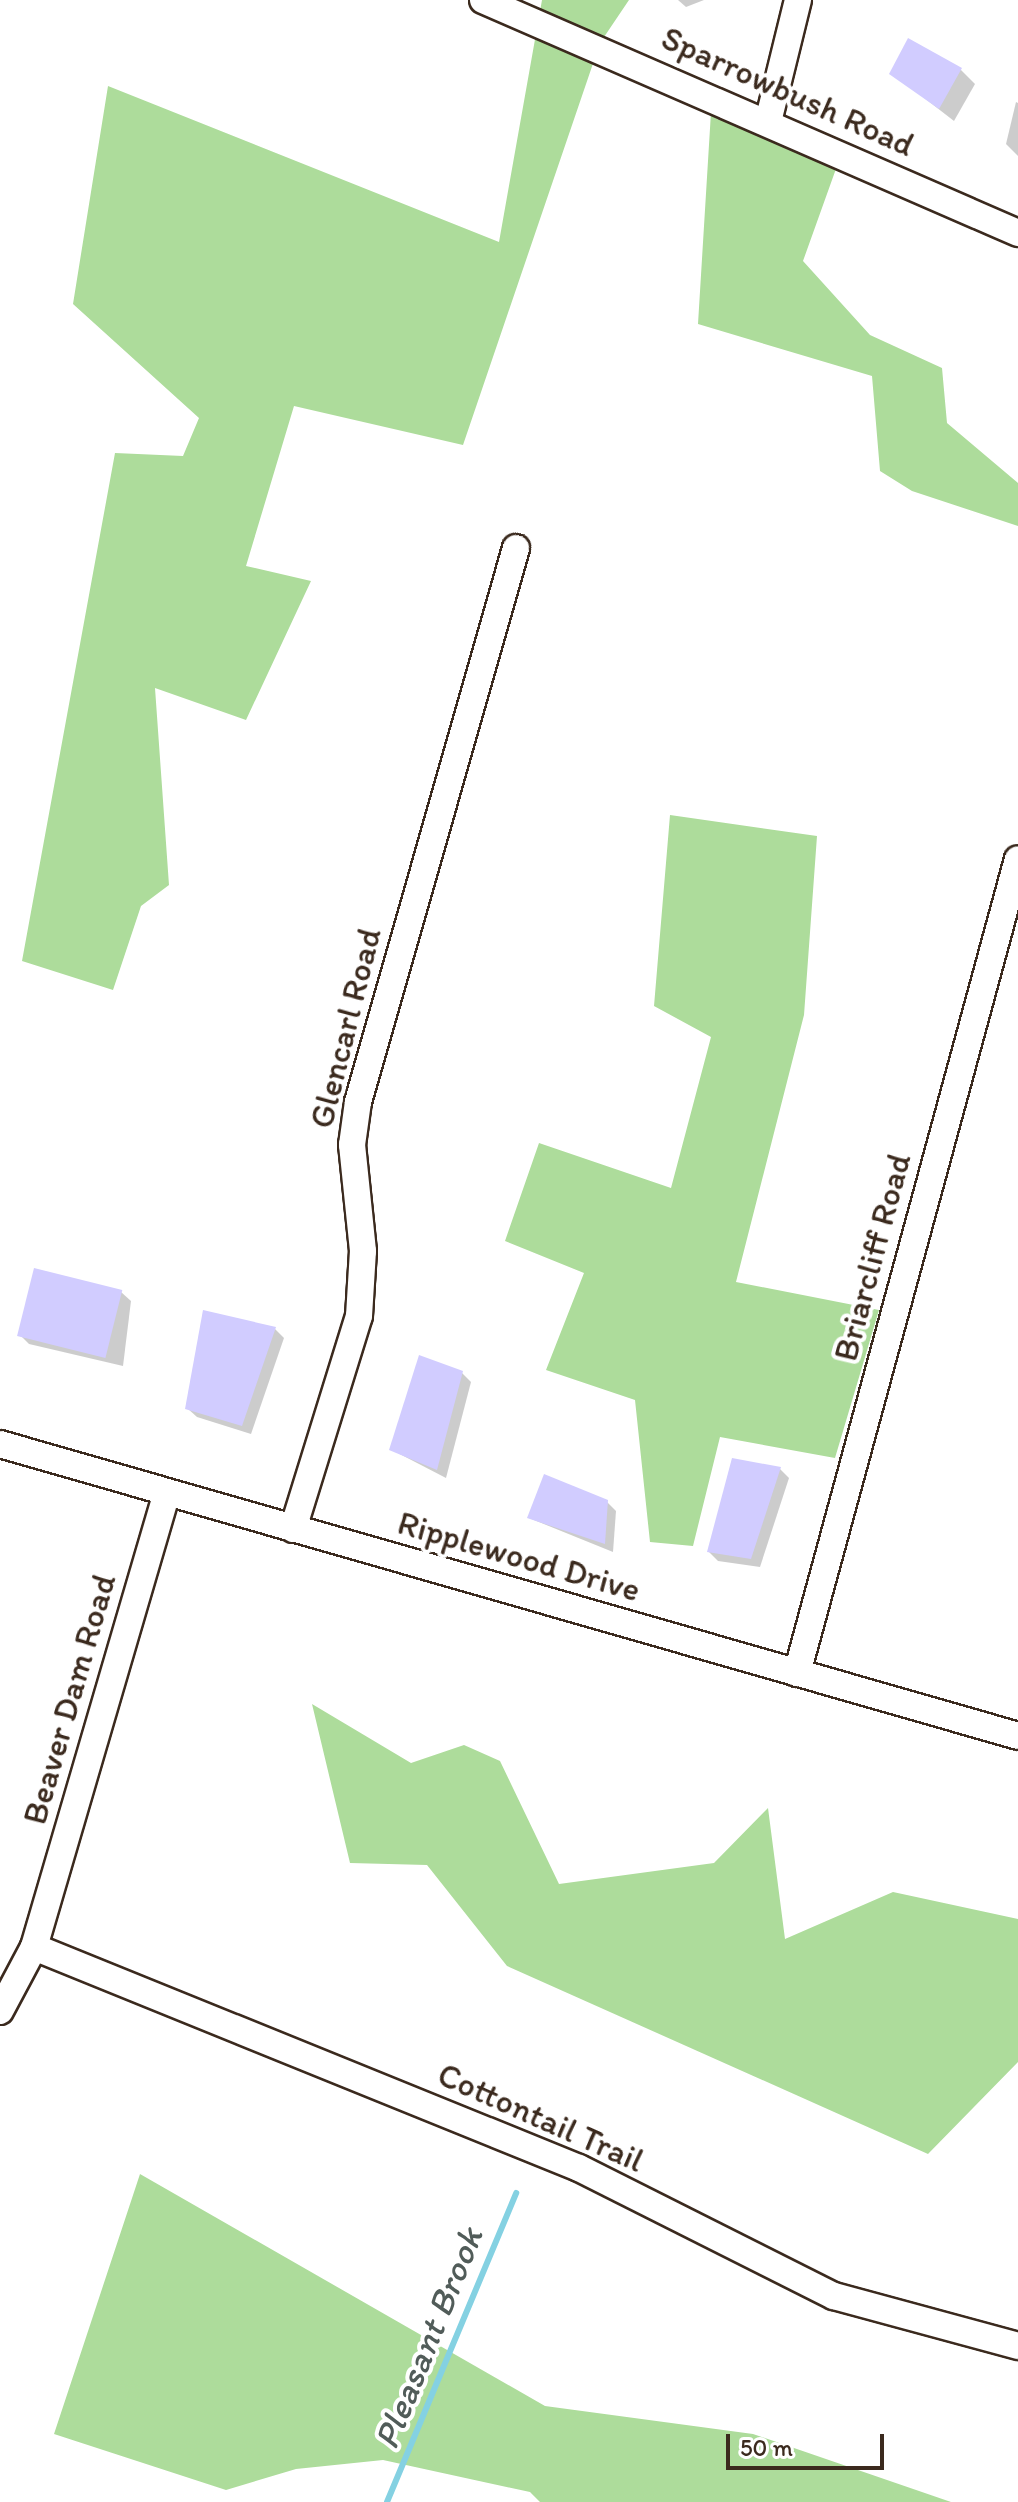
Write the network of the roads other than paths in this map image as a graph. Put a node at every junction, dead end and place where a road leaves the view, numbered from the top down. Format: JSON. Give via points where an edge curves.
{"nodes":[{"id":1,"x":483,"y":0,"type":"edge"},
{"id":2,"x":798,"y":0,"type":"edge"},
{"id":3,"x":768,"y":122,"type":"junction"},
{"id":4,"x":1018,"y":233,"type":"edge"},
{"id":5,"x":516,"y":548,"type":"dead end"},
{"id":6,"x":1018,"y":859,"type":"edge"},
{"id":7,"x":0,"y":1444,"type":"edge"},
{"id":8,"x":167,"y":1493,"type":"junction"},
{"id":9,"x":293,"y":1529,"type":"junction"},
{"id":10,"x":797,"y":1673,"type":"junction"},
{"id":11,"x":1018,"y":1736,"type":"edge"},
{"id":12,"x":34,"y":1947,"type":"junction"},
{"id":13,"x":0,"y":2011,"type":"edge"},
{"id":14,"x":1018,"y":2346,"type":"edge"}],
"edges":[{"from":1,"to":3,"type":"street","name":"Sparrowbush Road"},
{"from":2,"to":3,"type":"street"},
{"from":3,"to":4,"type":"street","name":"Sparrowbush Road"},
{"from":5,"to":9,"type":"street","name":"Glencarl Road","via":[[358,1102],[352,1145],[363,1251],[359,1316]]},
{"from":6,"to":10,"type":"street","name":"Briarcliff Road"},
{"from":7,"to":8,"type":"street","name":"Ripplewood Drive"},
{"from":8,"to":9,"type":"street","name":"Ripplewood Drive"},
{"from":8,"to":12,"type":"street","name":"Beaver Dam Road"},
{"from":9,"to":10,"type":"street","name":"Ripplewood Drive"},
{"from":10,"to":11,"type":"street","name":"Ripplewood Drive"},
{"from":12,"to":13,"type":"street","name":"Beaver Dam Road"},
{"from":12,"to":14,"type":"street","name":"Cottontail Trail","via":[[553,2157],[834,2296]]}]}
